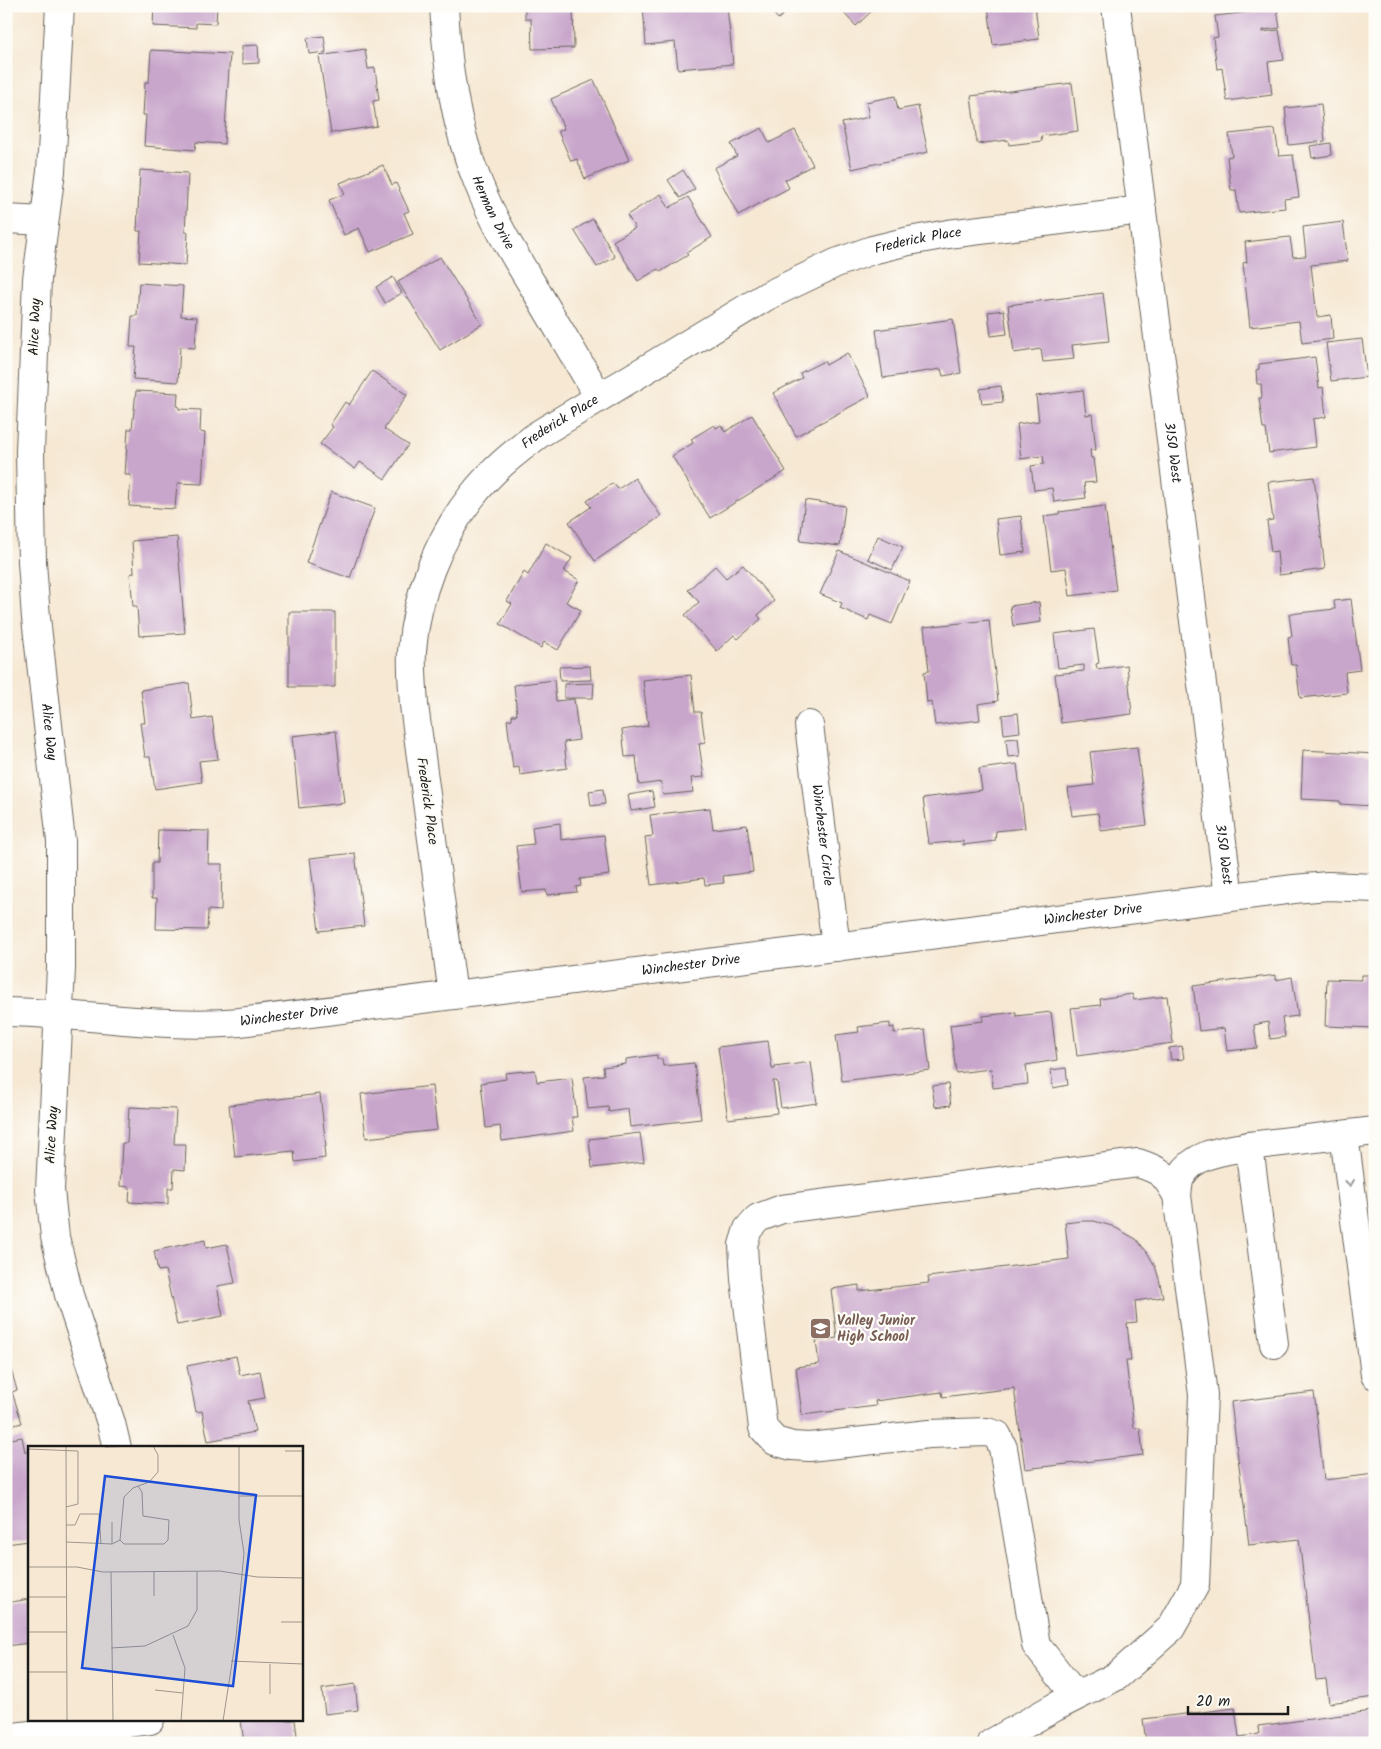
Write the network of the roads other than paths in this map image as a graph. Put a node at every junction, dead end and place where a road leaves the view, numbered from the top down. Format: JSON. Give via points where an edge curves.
{"nodes":[{"id":1,"x":60,"y":6,"type":"edge"},
{"id":2,"x":444,"y":6,"type":"edge"},
{"id":3,"x":1116,"y":6,"type":"edge"},
{"id":4,"x":1142,"y":210,"type":"junction"},
{"id":5,"x":6,"y":219,"type":"edge"},
{"id":6,"x":44,"y":221,"type":"junction"},
{"id":7,"x":599,"y":397,"type":"junction"},
{"id":8,"x":808,"y":724,"type":"dead end"},
{"id":9,"x":1375,"y":888,"type":"edge"},
{"id":10,"x":1229,"y":898,"type":"junction"},
{"id":11,"x":836,"y":947,"type":"junction"},
{"id":12,"x":453,"y":995,"type":"junction"},
{"id":13,"x":6,"y":1012,"type":"edge"},
{"id":14,"x":59,"y":1014,"type":"junction"},
{"id":15,"x":1375,"y":1131,"type":"edge"},
{"id":16,"x":1344,"y":1135,"type":"junction"},
{"id":17,"x":1249,"y":1146,"type":"junction"},
{"id":18,"x":1177,"y":1195,"type":"junction"},
{"id":19,"x":1274,"y":1344,"type":"dead end"},
{"id":20,"x":1375,"y":1375,"type":"edge"},
{"id":21,"x":117,"y":1446,"type":"edge"},
{"id":22,"x":1076,"y":1696,"type":"junction"},
{"id":23,"x":134,"y":1722,"type":"edge"},
{"id":24,"x":154,"y":1722,"type":"edge"},
{"id":25,"x":6,"y":1738,"type":"edge"},
{"id":26,"x":157,"y":1743,"type":"edge"},
{"id":27,"x":992,"y":1743,"type":"edge"}],
"edges":[{"from":1,"to":6,"type":"street","name":"Alice Way","via":[[51,171]]},
{"from":2,"to":7,"type":"street","name":"Herman Drive","via":[[448,66],[455,107],[478,184],[508,244]]},
{"from":3,"to":4,"type":"street","name":"3150 West"},
{"from":4,"to":7,"type":"street","name":"Frederick Place","via":[[948,234],[872,250],[766,296]]},
{"from":4,"to":10,"type":"street","name":"3150 West"},
{"from":5,"to":6,"type":"street"},
{"from":6,"to":14,"type":"street","name":"Alice Way","via":[[37,279],[30,510],[36,618],[61,841]]},
{"from":7,"to":12,"type":"street","name":"Frederick Place","via":[[514,452],[472,495],[433,562],[423,593],[412,651],[412,677]]},
{"from":8,"to":11,"type":"street","name":"Winchester Circle"},
{"from":9,"to":10,"type":"street","name":"Winchester Drive","via":[[1328,886]]},
{"from":10,"to":11,"type":"street","name":"Winchester Drive"},
{"from":11,"to":12,"type":"street","name":"Winchester Drive"},
{"from":12,"to":14,"type":"street","name":"Winchester Drive","via":[[214,1024],[170,1024]]},
{"from":13,"to":14,"type":"street","name":"Winchester Drive"},
{"from":14,"to":21,"type":"street","name":"Alice Way","via":[[50,1165],[51,1215],[68,1295]]},
{"from":15,"to":16,"type":"street"},
{"from":16,"to":17,"type":"street"},
{"from":16,"to":20,"type":"street","one_way":true},
{"from":17,"to":18,"type":"street","via":[[1208,1154],[1192,1163],[1180,1177]]},
{"from":17,"to":19,"type":"street"},
{"from":18,"to":22,"type":"street","via":[[1203,1395],[1195,1585],[1171,1628],[1118,1676]]},
{"from":18,"to":22,"type":"street","via":[[1157,1170],[1138,1163],[782,1209],[758,1218],[748,1229],[743,1245],[763,1428],[775,1441],[809,1447],[929,1434],[987,1432],[996,1435],[1003,1448],[1036,1645]]},
{"from":22,"to":27,"type":"street"},
{"from":23,"to":25,"type":"street"},
{"from":24,"to":26,"type":"street"}]}
